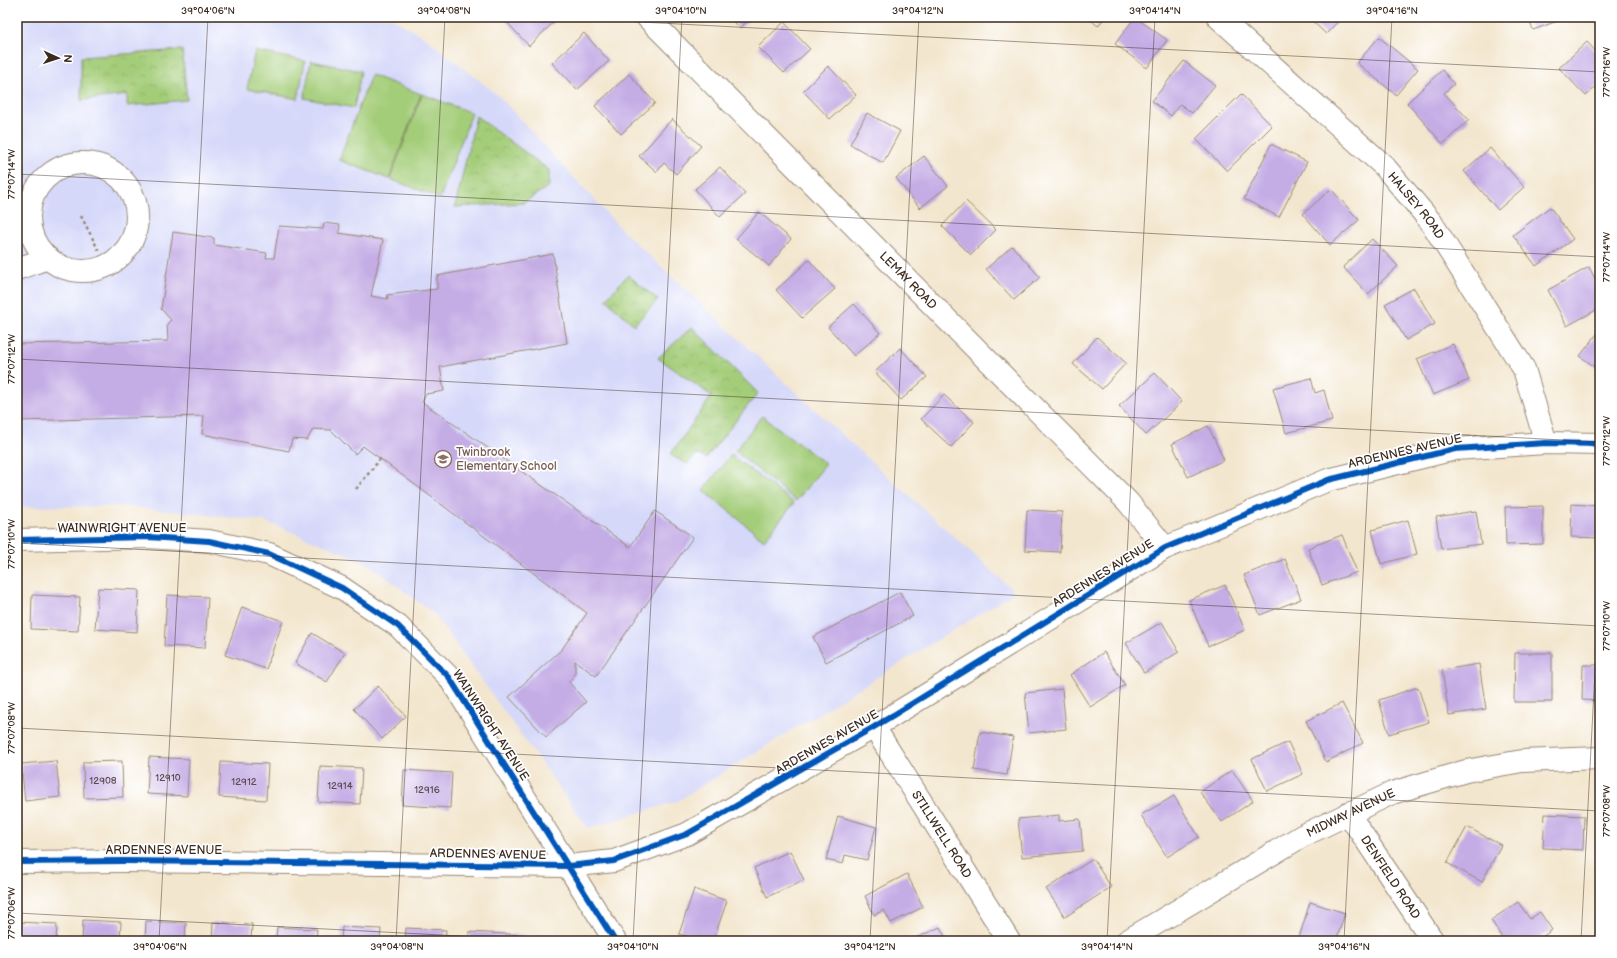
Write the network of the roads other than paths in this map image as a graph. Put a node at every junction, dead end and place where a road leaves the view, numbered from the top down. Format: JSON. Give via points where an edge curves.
{"nodes":[{"id":1,"x":647,"y":17,"type":"edge"},
{"id":2,"x":1218,"y":17,"type":"edge"},
{"id":3,"x":48,"y":258,"type":"junction"},
{"id":4,"x":17,"y":269,"type":"edge"},
{"id":5,"x":1546,"y":443,"type":"junction"},
{"id":6,"x":1600,"y":444,"type":"edge"},
{"id":7,"x":17,"y":540,"type":"edge"},
{"id":8,"x":1165,"y":548,"type":"junction"},
{"id":9,"x":874,"y":727,"type":"junction"},
{"id":10,"x":1600,"y":758,"type":"edge"},
{"id":11,"x":1348,"y":813,"type":"junction"},
{"id":12,"x":17,"y":862,"type":"edge"},
{"id":13,"x":568,"y":866,"type":"junction"},
{"id":14,"x":615,"y":941,"type":"edge"},
{"id":15,"x":1009,"y":941,"type":"edge"},
{"id":16,"x":1127,"y":941,"type":"edge"},
{"id":17,"x":1433,"y":941,"type":"edge"}],
"edges":[{"from":1,"to":8,"type":"street","name":"LEMAY ROAD","via":[[1128,502]]},
{"from":2,"to":5,"type":"street","name":"HALSEY ROAD","via":[[1384,166],[1431,222],[1524,369]]},
{"from":3,"to":3,"type":"street","via":[[64,268],[82,271],[101,269],[117,260],[129,246],[136,229],[137,210],[132,192],[121,178],[107,168],[91,163],[74,163],[57,169],[44,180],[34,194],[30,210],[30,228],[34,243]]},
{"from":3,"to":4,"type":"street"},
{"from":5,"to":6,"type":"street","name":"ARDENNES AVENUE"},
{"from":5,"to":8,"type":"street","name":"ARDENNES AVENUE","via":[[1455,449],[1328,480]]},
{"from":7,"to":13,"type":"street","name":"WAINWRIGHT AVENUE","via":[[148,537],[209,541],[269,554],[342,588],[398,626],[449,677]]},
{"from":8,"to":9,"type":"street","name":"ARDENNES AVENUE"},
{"from":9,"to":13,"type":"street","name":"ARDENNES AVENUE","via":[[687,834],[614,861]]},
{"from":9,"to":15,"type":"street","name":"STILLWELL ROAD"},
{"from":10,"to":11,"type":"street","name":"MIDWAY AVENUE","via":[[1522,761],[1466,771],[1392,793]]},
{"from":11,"to":16,"type":"street","name":"MIDWAY AVENUE","via":[[1302,836]]},
{"from":11,"to":17,"type":"street","name":"DENFIELD ROAD"},
{"from":12,"to":13,"type":"street","name":"ARDENNES AVENUE","via":[[122,860]]},
{"from":13,"to":14,"type":"street","name":"WAINWRIGHT AVENUE"}]}
